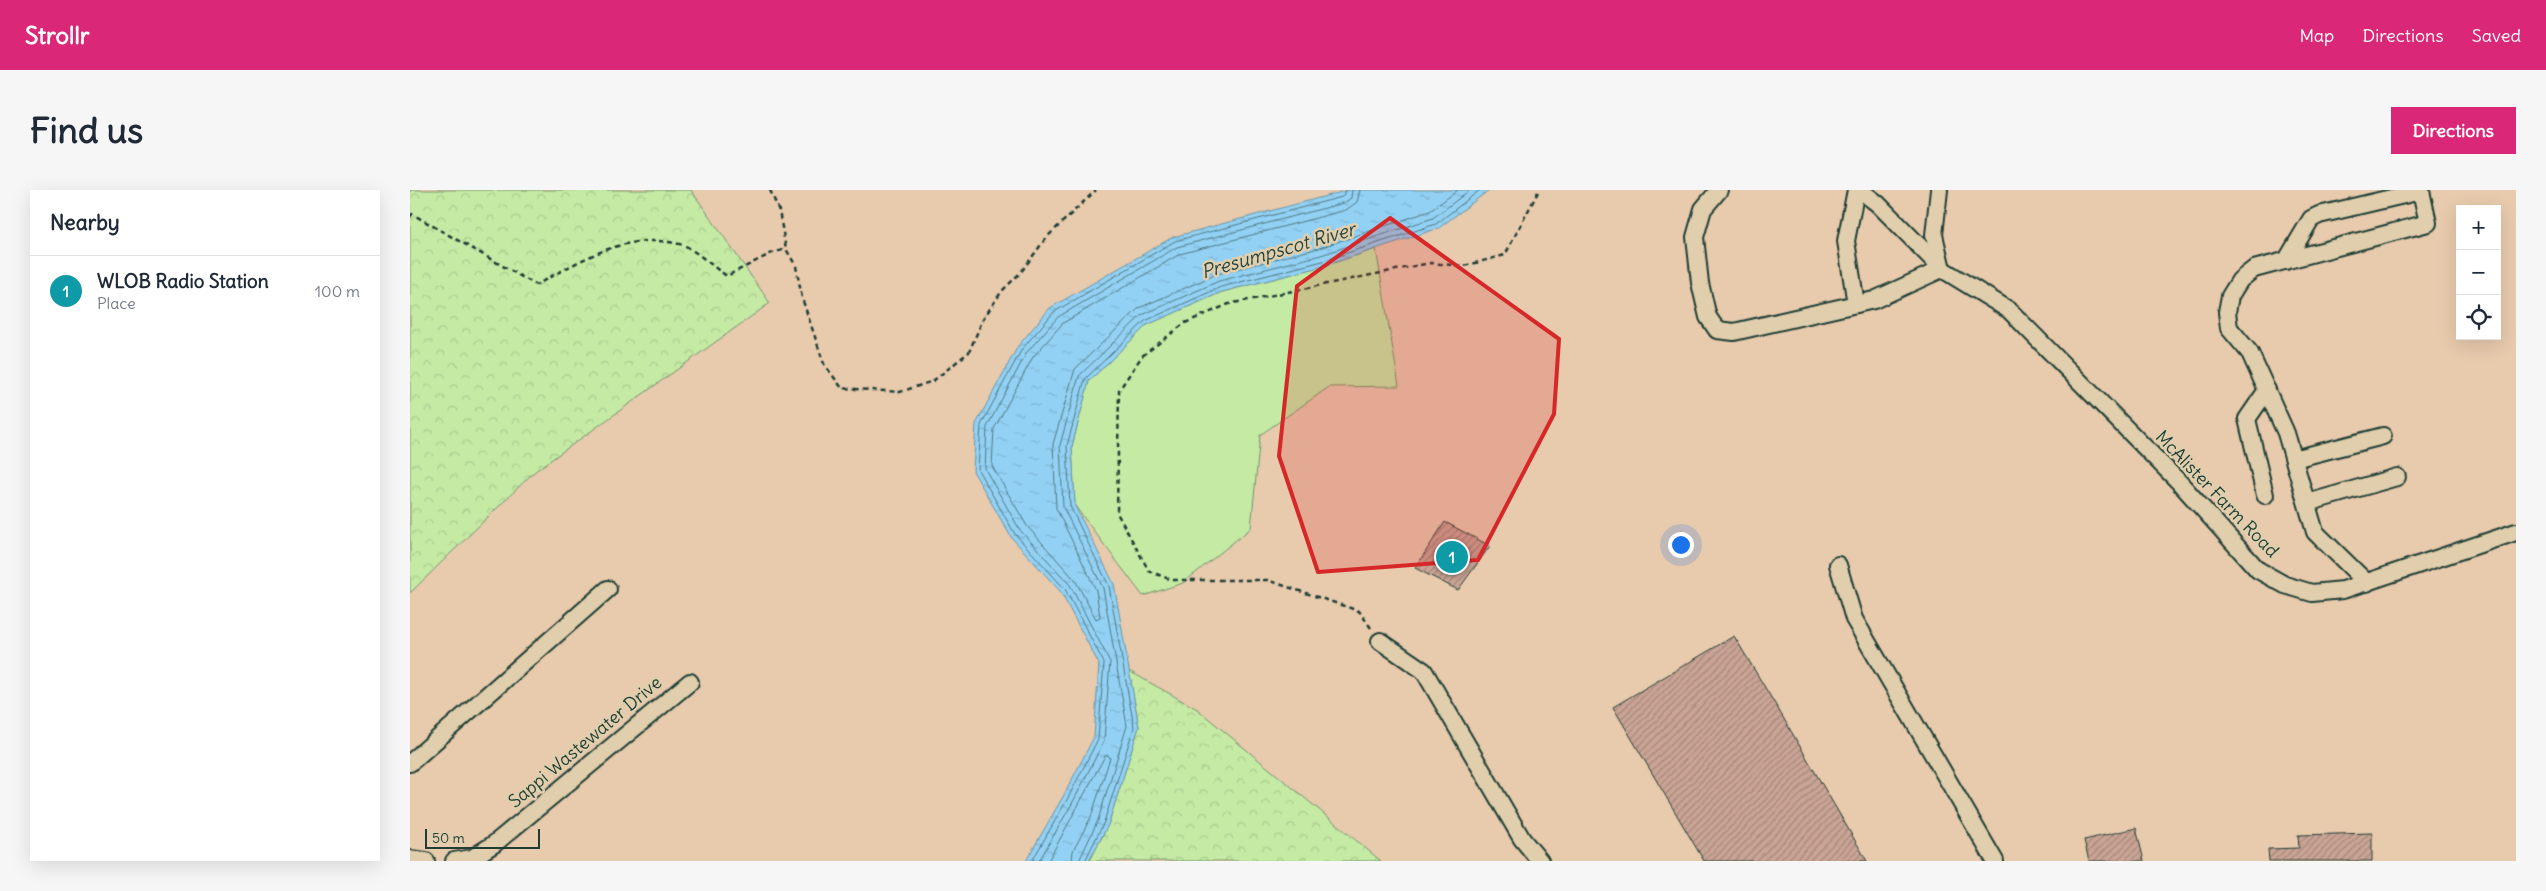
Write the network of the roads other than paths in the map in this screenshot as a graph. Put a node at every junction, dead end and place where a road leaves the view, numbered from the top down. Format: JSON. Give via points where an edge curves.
{"nodes":[{"id":1,"x":1719,"y":190,"type":"edge"},
{"id":2,"x":1856,"y":190,"type":"edge"},
{"id":3,"x":1860,"y":190,"type":"edge"},
{"id":4,"x":1939,"y":190,"type":"edge"},
{"id":5,"x":2286,"y":261,"type":"junction"},
{"id":6,"x":1942,"y":269,"type":"junction"},
{"id":7,"x":1856,"y":304,"type":"junction"},
{"id":8,"x":2267,"y":390,"type":"junction"},
{"id":9,"x":2383,"y":436,"type":"dead end"},
{"id":10,"x":2294,"y":460,"type":"junction"},
{"id":11,"x":2397,"y":477,"type":"dead end"},
{"id":12,"x":2265,"y":495,"type":"dead end"},
{"id":13,"x":2307,"y":503,"type":"junction"},
{"id":14,"x":2516,"y":532,"type":"edge"},
{"id":15,"x":1838,"y":565,"type":"dead end"},
{"id":16,"x":2366,"y":583,"type":"junction"},
{"id":17,"x":608,"y":589,"type":"dead end"},
{"id":18,"x":1380,"y":641,"type":"road end"},
{"id":19,"x":690,"y":682,"type":"dead end"},
{"id":20,"x":410,"y":763,"type":"edge"},
{"id":21,"x":410,"y":859,"type":"edge"},
{"id":22,"x":426,"y":861,"type":"edge"},
{"id":23,"x":454,"y":861,"type":"edge"},
{"id":24,"x":1540,"y":861,"type":"edge"},
{"id":25,"x":1996,"y":861,"type":"edge"}],
"edges":[{"from":1,"to":7,"type":"street","via":[[1703,209],[1695,236],[1700,283],[1708,317],[1717,330],[1734,332]]},
{"from":2,"to":7,"type":"street","via":[[1846,241]]},
{"from":3,"to":6,"type":"street","name":"McAlister Farm Road"},
{"from":4,"to":6,"type":"street","via":[[1934,236]]},
{"from":5,"to":5,"type":"street","via":[[2428,223],[2421,191],[2311,219]]},
{"from":5,"to":8,"type":"street","via":[[2254,270],[2240,280],[2230,296],[2226,312],[2229,328],[2250,353]]},
{"from":6,"to":7,"type":"street","via":[[1874,300]]},
{"from":6,"to":16,"type":"street","name":"McAlister Farm Road","via":[[2009,310],[2179,482],[2258,570],[2285,585],[2312,593],[2343,590]]},
{"from":8,"to":10,"type":"street"},
{"from":8,"to":12,"type":"street","via":[[2247,420]]},
{"from":9,"to":10,"type":"street"},
{"from":10,"to":13,"type":"street"},
{"from":11,"to":13,"type":"street"},
{"from":13,"to":16,"type":"street","via":[[2315,532]]},
{"from":14,"to":16,"type":"street","name":"McAlister Farm Road"},
{"from":15,"to":25,"type":"street","via":[[1854,619]]},
{"from":17,"to":20,"type":"street"},
{"from":18,"to":24,"type":"street","via":[[1424,671],[1522,839]]},
{"from":19,"to":23,"type":"street","name":"Sappi Wastewater Drive","via":[[494,844],[472,858]]},
{"from":21,"to":22,"type":"street"}]}
